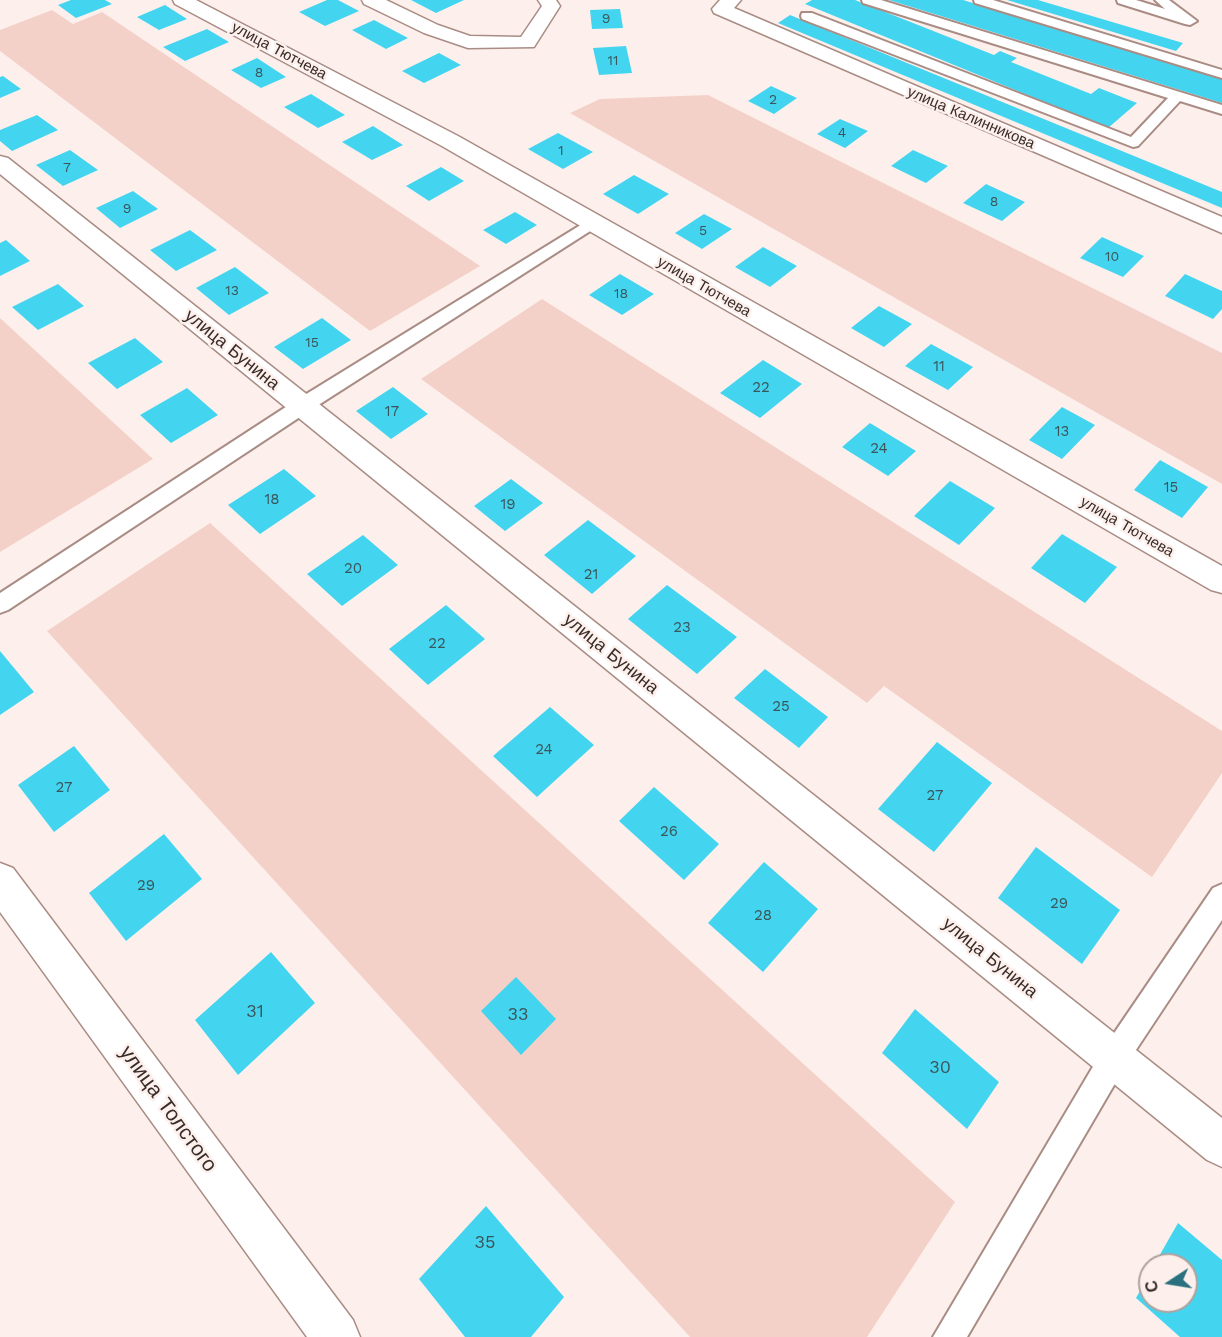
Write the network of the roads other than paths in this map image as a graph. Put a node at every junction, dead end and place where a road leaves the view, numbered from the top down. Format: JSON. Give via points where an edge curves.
{"nodes":[{"id":1,"x":182,"y":0,"type":"edge"},
{"id":2,"x":372,"y":0,"type":"edge"},
{"id":3,"x":547,"y":0,"type":"edge"},
{"id":4,"x":868,"y":0,"type":"edge"},
{"id":5,"x":980,"y":0,"type":"edge"},
{"id":6,"x":1123,"y":0,"type":"edge"},
{"id":7,"x":1161,"y":0,"type":"edge"},
{"id":8,"x":726,"y":4,"type":"edge"},
{"id":9,"x":807,"y":16,"type":"dead end"},
{"id":10,"x":1222,"y":75,"type":"edge"},
{"id":11,"x":1177,"y":96,"type":"junction"},
{"id":12,"x":1222,"y":110,"type":"edge"},
{"id":13,"x":0,"y":163,"type":"edge"},
{"id":14,"x":592,"y":223,"type":"junction"},
{"id":15,"x":1222,"y":226,"type":"edge"},
{"id":16,"x":302,"y":406,"type":"junction"},
{"id":17,"x":1222,"y":581,"type":"edge"},
{"id":18,"x":0,"y":604,"type":"edge"},
{"id":19,"x":0,"y":881,"type":"edge"},
{"id":20,"x":1222,"y":897,"type":"edge"},
{"id":21,"x":1114,"y":1058,"type":"junction"},
{"id":22,"x":1222,"y":1145,"type":"edge"},
{"id":23,"x":336,"y":1337,"type":"edge"},
{"id":24,"x":949,"y":1337,"type":"edge"}],
"edges":[{"from":1,"to":14,"type":"street","name":"улица Тютчева","via":[[450,141]]},
{"from":2,"to":3,"type":"street","via":[[430,29],[468,42],[527,43],[550,6]]},
{"from":4,"to":11,"type":"lane"},
{"from":5,"to":10,"type":"lane"},
{"from":6,"to":7,"type":"lane","via":[[1190,21]]},
{"from":8,"to":15,"type":"street","name":"улица Калинникова"},
{"from":9,"to":11,"type":"lane","via":[[1133,143]]},
{"from":11,"to":12,"type":"lane"},
{"from":13,"to":16,"type":"street","name":"улица Бунина"},
{"from":14,"to":16,"type":"lane"},
{"from":14,"to":17,"type":"street","name":"улица Тютчева"},
{"from":16,"to":18,"type":"lane"},
{"from":16,"to":21,"type":"street","name":"улица Бунина"},
{"from":19,"to":23,"type":"street","name":"улица Толстого"},
{"from":20,"to":21,"type":"lane"},
{"from":21,"to":22,"type":"street","name":"улица Бунина"},
{"from":21,"to":24,"type":"lane"}]}
